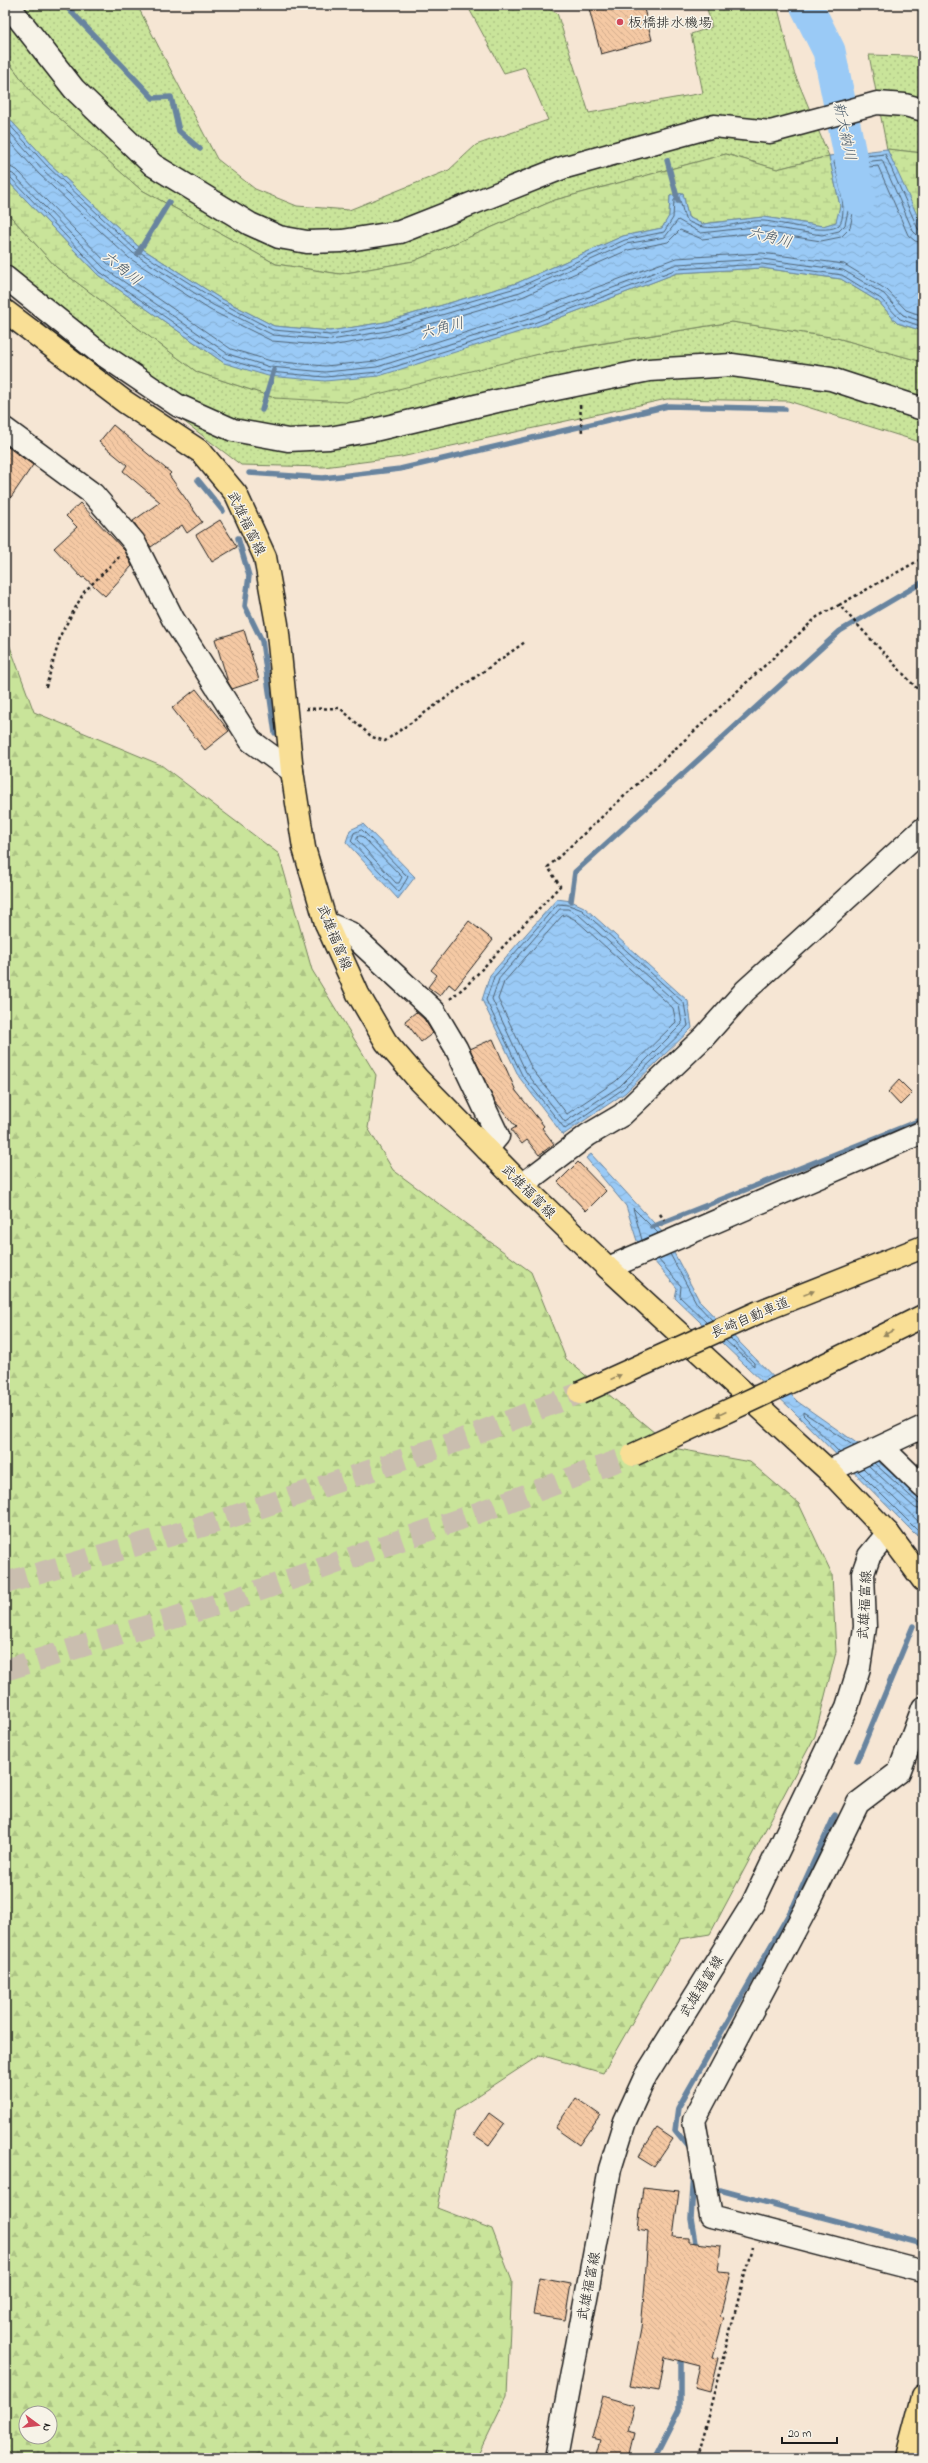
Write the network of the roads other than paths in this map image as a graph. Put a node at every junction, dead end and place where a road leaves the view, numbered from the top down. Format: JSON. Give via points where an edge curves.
{"nodes":[{"id":1,"x":8,"y":5,"type":"edge"},
{"id":2,"x":923,"y":110,"type":"edge"},
{"id":3,"x":5,"y":277,"type":"edge"},
{"id":4,"x":5,"y":311,"type":"edge"},
{"id":5,"x":923,"y":409,"type":"edge"},
{"id":6,"x":5,"y":429,"type":"edge"},
{"id":7,"x":292,"y":771,"type":"junction"},
{"id":8,"x":923,"y":829,"type":"edge"},
{"id":9,"x":326,"y":923,"type":"junction"},
{"id":10,"x":923,"y":1132,"type":"edge"},
{"id":11,"x":487,"y":1149,"type":"junction"},
{"id":12,"x":522,"y":1185,"type":"junction"},
{"id":13,"x":923,"y":1247,"type":"edge"},
{"id":14,"x":608,"y":1268,"type":"junction"},
{"id":15,"x":923,"y":1316,"type":"edge"},
{"id":16,"x":580,"y":1393,"type":"tunnel mouth"},
{"id":17,"x":923,"y":1427,"type":"edge"},
{"id":18,"x":878,"y":1448,"type":"junction"},
{"id":19,"x":633,"y":1455,"type":"tunnel mouth"},
{"id":20,"x":835,"y":1468,"type":"junction"},
{"id":21,"x":923,"y":1487,"type":"edge"},
{"id":22,"x":888,"y":1533,"type":"junction"},
{"id":23,"x":923,"y":1580,"type":"edge"},
{"id":24,"x":923,"y":1708,"type":"edge"},
{"id":25,"x":923,"y":2271,"type":"edge"},
{"id":26,"x":923,"y":2397,"type":"edge"},
{"id":27,"x":556,"y":2458,"type":"edge"},
{"id":28,"x":907,"y":2458,"type":"edge"}],
"edges":[{"from":1,"to":2,"type":"street","via":[[74,89],[153,165],[250,224],[279,237],[307,242],[342,241],[400,232],[562,168],[714,126],[770,132],[877,103],[905,105]]},
{"from":3,"to":5,"type":"street","via":[[96,350],[177,405],[233,430],[288,440],[329,438],[374,430],[497,401],[649,370],[732,365],[831,379]]},
{"from":4,"to":7,"type":"main road","name":"武雄福富線","via":[[125,402],[201,452],[236,494],[265,558],[278,624]]},
{"from":6,"to":7,"type":"street","via":[[93,494],[134,542],[173,618],[251,741]]},
{"from":7,"to":9,"type":"main road","name":"武雄福富線","via":[[304,848]]},
{"from":8,"to":12,"type":"street","via":[[745,991],[704,1037],[622,1115],[588,1135]]},
{"from":9,"to":11,"type":"main road","name":"武雄福富線","via":[[358,994],[386,1042],[417,1078]]},
{"from":9,"to":11,"type":"street","via":[[350,933],[434,1011],[456,1048],[498,1136]]},
{"from":10,"to":14,"type":"street"},
{"from":11,"to":12,"type":"main road","name":"武雄福富線"},
{"from":12,"to":14,"type":"main road","name":"武雄福富線"},
{"from":16,"to":13,"type":"main road","name":"長崎自動車道","one_way":true,"bridge":true,"via":[[759,1312]]},
{"from":14,"to":20,"type":"main road","name":"武雄福富線"},
{"from":15,"to":19,"type":"main road","one_way":true,"bridge":true},
{"from":17,"to":18,"type":"street"},
{"from":18,"to":20,"type":"street"},
{"from":18,"to":21,"type":"street"},
{"from":20,"to":22,"type":"main road","name":"武雄福富線"},
{"from":22,"to":23,"type":"main road","name":"武雄福富線"},
{"from":22,"to":27,"type":"street","name":"武雄福富線","via":[[869,1556],[863,1573],[864,1627],[859,1668],[847,1707],[753,1903],[646,2075],[625,2121],[610,2169]]},
{"from":24,"to":25,"type":"street","via":[[899,1772],[858,1803],[806,1909],[694,2120],[711,2216]]},
{"from":26,"to":28,"type":"main road"}]}
